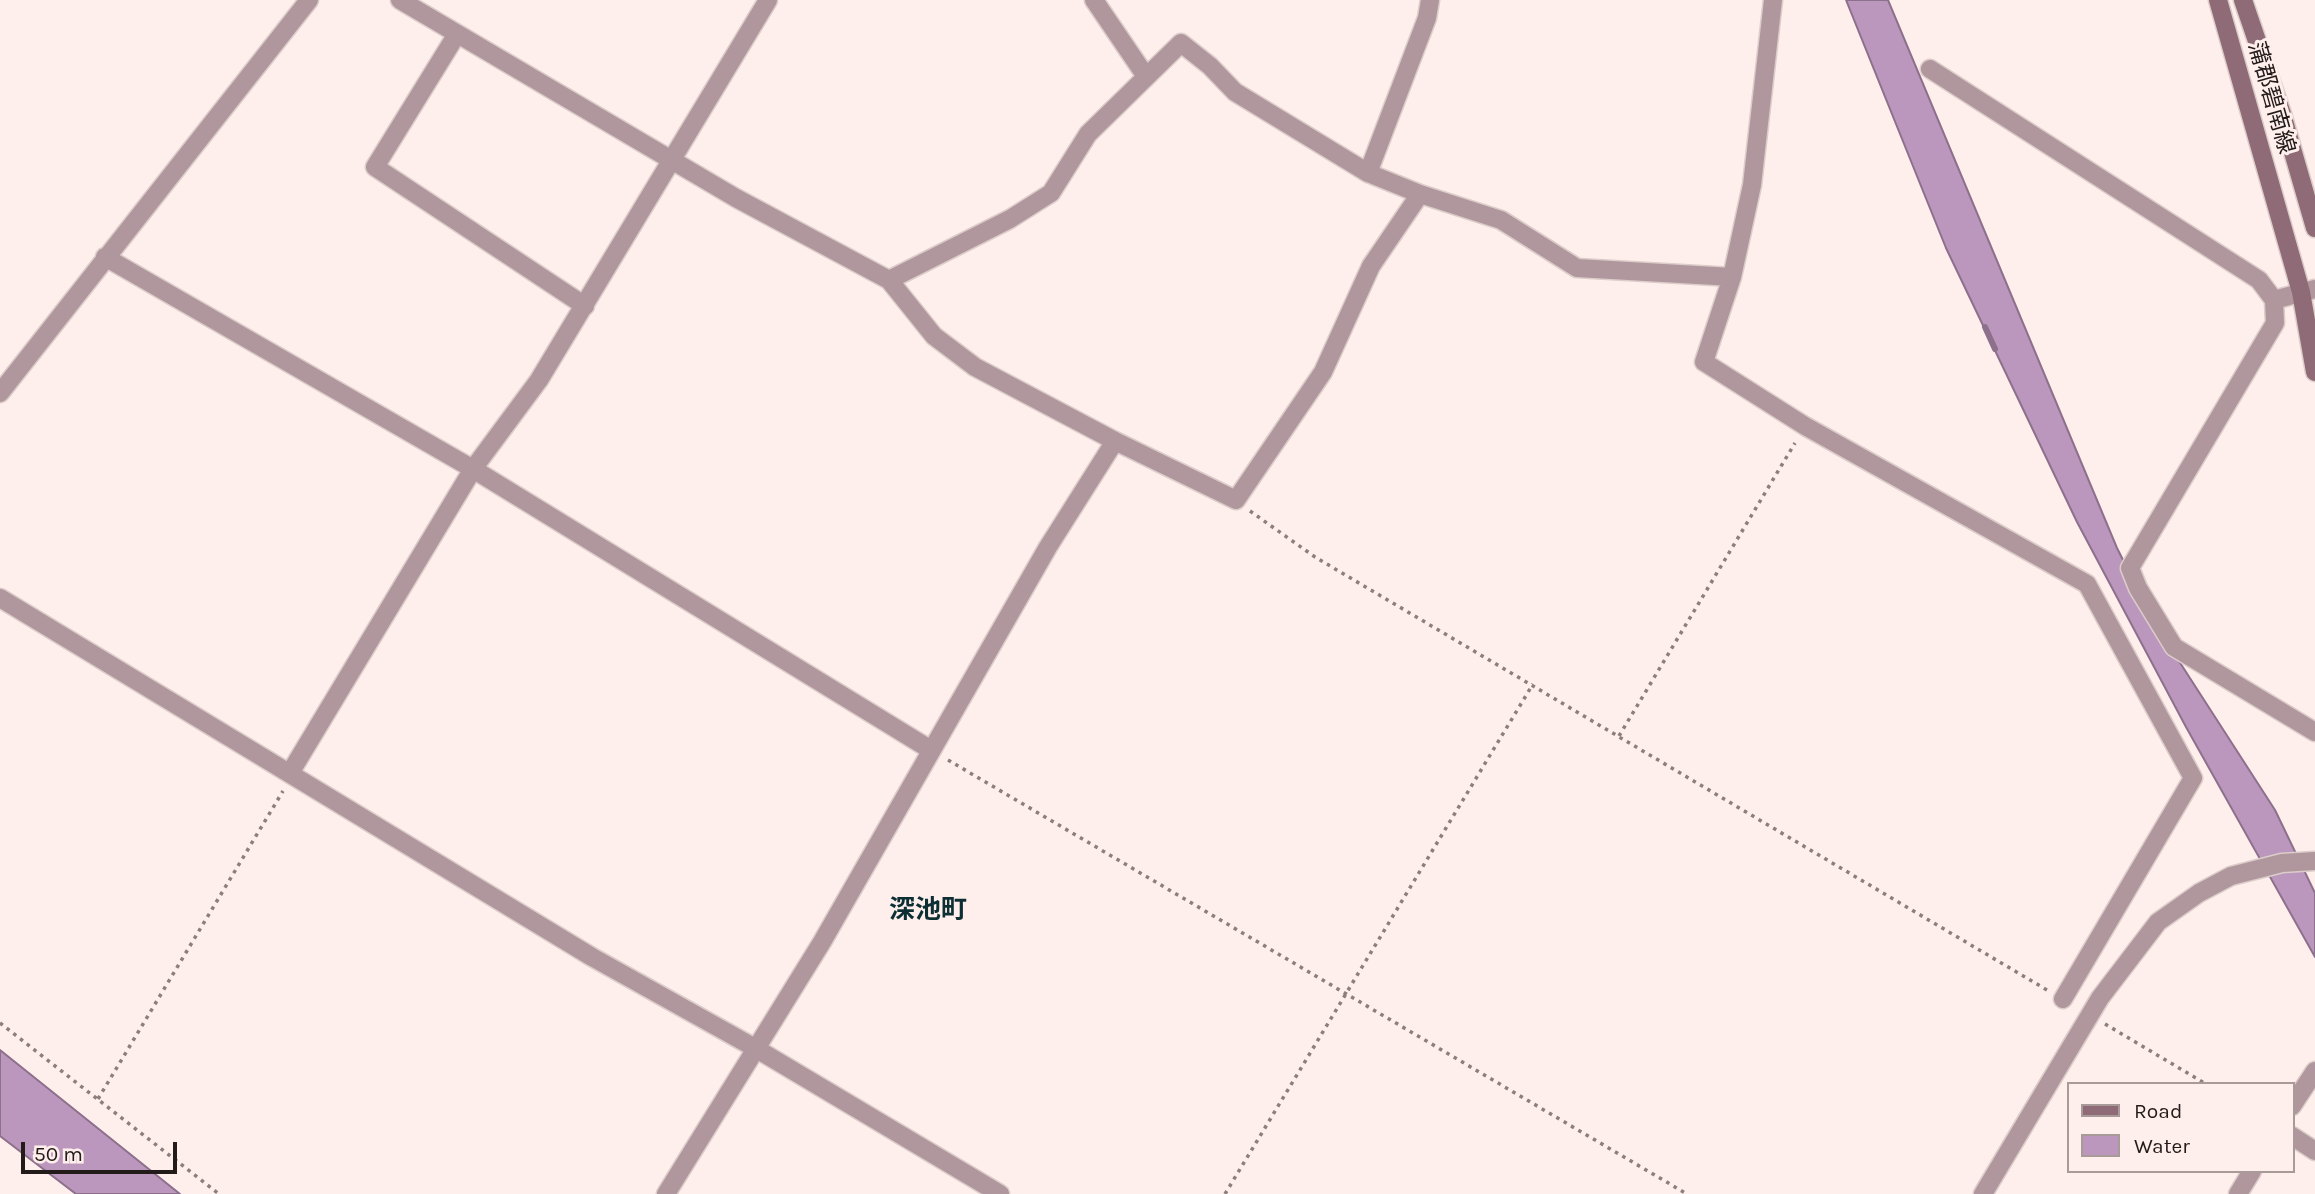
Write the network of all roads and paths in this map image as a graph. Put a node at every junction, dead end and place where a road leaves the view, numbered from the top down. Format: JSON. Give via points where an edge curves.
{"nodes":[{"id":1,"x":309,"y":0,"type":"edge"},
{"id":2,"x":400,"y":0,"type":"edge"},
{"id":3,"x":768,"y":0,"type":"edge"},
{"id":4,"x":1094,"y":0,"type":"edge"},
{"id":5,"x":1430,"y":0,"type":"edge"},
{"id":6,"x":1773,"y":0,"type":"edge"},
{"id":7,"x":2218,"y":0,"type":"edge"},
{"id":8,"x":2243,"y":0,"type":"edge"},
{"id":9,"x":457,"y":34,"type":"junction"},
{"id":10,"x":1930,"y":69,"type":"dead end"},
{"id":11,"x":1145,"y":75,"type":"junction"},
{"id":12,"x":673,"y":162,"type":"junction"},
{"id":13,"x":1368,"y":173,"type":"junction"},
{"id":14,"x":1420,"y":194,"type":"junction"},
{"id":15,"x":2315,"y":228,"type":"edge"},
{"id":16,"x":105,"y":257,"type":"junction"},
{"id":17,"x":1732,"y":277,"type":"junction"},
{"id":18,"x":889,"y":280,"type":"junction"},
{"id":19,"x":2308,"y":290,"type":"edge"},
{"id":20,"x":2274,"y":300,"type":"junction"},
{"id":21,"x":584,"y":306,"type":"junction"},
{"id":22,"x":2315,"y":372,"type":"edge"},
{"id":23,"x":0,"y":393,"type":"edge"},
{"id":24,"x":1805,"y":426,"type":"junction"},
{"id":25,"x":1115,"y":441,"type":"junction"},
{"id":26,"x":473,"y":469,"type":"junction"},
{"id":27,"x":1236,"y":500,"type":"junction"},
{"id":28,"x":0,"y":598,"type":"edge"},
{"id":29,"x":1533,"y":684,"type":"junction"},
{"id":30,"x":2315,"y":732,"type":"edge"},
{"id":31,"x":1619,"y":736,"type":"junction"},
{"id":32,"x":931,"y":750,"type":"junction"},
{"id":33,"x":290,"y":773,"type":"junction"},
{"id":34,"x":2315,"y":861,"type":"edge"},
{"id":35,"x":1344,"y":994,"type":"junction"},
{"id":36,"x":2063,"y":999,"type":"joint"},
{"id":37,"x":2090,"y":1016,"type":"junction"},
{"id":38,"x":0,"y":1023,"type":"edge"},
{"id":39,"x":755,"y":1048,"type":"junction"},
{"id":40,"x":2315,"y":1071,"type":"edge"},
{"id":41,"x":2203,"y":1082,"type":"edge"},
{"id":42,"x":98,"y":1099,"type":"junction"},
{"id":43,"x":2294,"y":1103,"type":"edge"},
{"id":44,"x":2294,"y":1137,"type":"edge"},
{"id":45,"x":2315,"y":1151,"type":"edge"},
{"id":46,"x":2251,"y":1173,"type":"edge"},
{"id":47,"x":219,"y":1194,"type":"edge"},
{"id":48,"x":666,"y":1194,"type":"edge"},
{"id":49,"x":1000,"y":1194,"type":"edge"},
{"id":50,"x":1225,"y":1194,"type":"edge"},
{"id":51,"x":1687,"y":1194,"type":"edge"},
{"id":52,"x":1983,"y":1194,"type":"edge"},
{"id":53,"x":2238,"y":1194,"type":"edge"}],
"edges":[{"from":1,"to":16,"type":"street"},
{"from":2,"to":9,"type":"street"},
{"from":3,"to":12,"type":"street"},
{"from":4,"to":11,"type":"street"},
{"from":5,"to":13,"type":"street"},
{"from":6,"to":17,"type":"street","via":[[1752,185]]},
{"from":7,"to":19,"type":"main road","name":"蒲郡碧南線"},
{"from":8,"to":15,"type":"main road","name":"蒲郡碧南線"},
{"from":9,"to":12,"type":"street"},
{"from":9,"to":21,"type":"street","via":[[375,167]]},
{"from":10,"to":20,"type":"street","via":[[2259,280]]},
{"from":11,"to":13,"type":"street","via":[[1181,43],[1235,92]]},
{"from":11,"to":18,"type":"street","via":[[1088,134],[1051,192],[1010,219]]},
{"from":12,"to":18,"type":"street"},
{"from":12,"to":21,"type":"street"},
{"from":13,"to":14,"type":"street"},
{"from":14,"to":17,"type":"street","via":[[1501,220],[1577,268]]},
{"from":14,"to":27,"type":"street","via":[[1371,266],[1323,372]]},
{"from":16,"to":23,"type":"street"},
{"from":16,"to":26,"type":"street"},
{"from":17,"to":24,"type":"street","via":[[1704,362]]},
{"from":18,"to":25,"type":"street","via":[[934,335],[975,367]]},
{"from":19,"to":20,"type":"street"},
{"from":19,"to":22,"type":"main road","name":"蒲郡碧南線"},
{"from":20,"to":30,"type":"street","via":[[2275,323],[2130,568],[2174,647]]},
{"from":21,"to":26,"type":"street","via":[[539,380]]},
{"from":24,"to":31,"type":"path"},
{"from":24,"to":36,"type":"street","via":[[2087,583],[2193,778]]},
{"from":25,"to":27,"type":"street"},
{"from":25,"to":32,"type":"street"},
{"from":26,"to":32,"type":"street"},
{"from":26,"to":33,"type":"street"},
{"from":27,"to":29,"type":"path","via":[[1315,557]]},
{"from":28,"to":33,"type":"street"},
{"from":29,"to":31,"type":"path"},
{"from":29,"to":35,"type":"path"},
{"from":31,"to":36,"type":"path"},
{"from":32,"to":35,"type":"path"},
{"from":32,"to":39,"type":"street","via":[[822,942]]},
{"from":33,"to":39,"type":"street","via":[[592,957]]},
{"from":33,"to":42,"type":"path","via":[[287,785]]},
{"from":34,"to":37,"type":"street","via":[[2282,863],[2231,876],[2199,892],[2158,922]]},
{"from":35,"to":50,"type":"path"},
{"from":35,"to":51,"type":"path"},
{"from":37,"to":41,"type":"path"},
{"from":37,"to":52,"type":"street"},
{"from":38,"to":42,"type":"path"},
{"from":39,"to":48,"type":"street"},
{"from":39,"to":49,"type":"street"},
{"from":40,"to":43,"type":"street"},
{"from":42,"to":47,"type":"path"},
{"from":44,"to":45,"type":"street"},
{"from":46,"to":53,"type":"street"}]}
